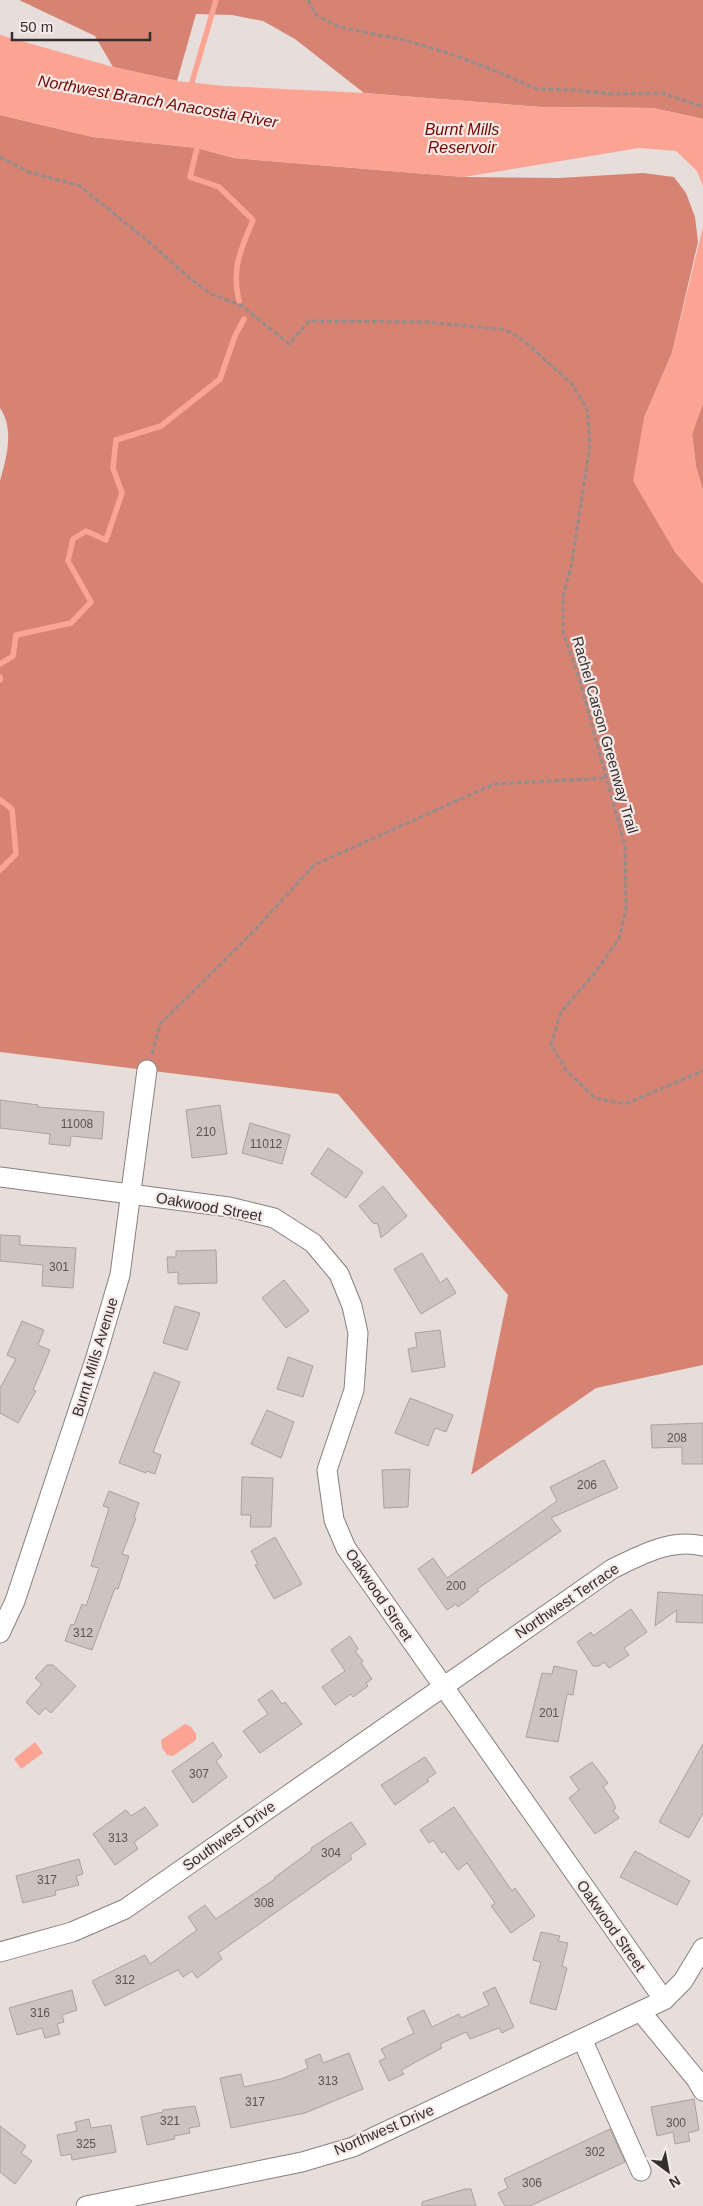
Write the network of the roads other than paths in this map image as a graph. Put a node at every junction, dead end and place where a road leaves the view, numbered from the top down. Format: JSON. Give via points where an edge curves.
{"nodes":[{"id":1,"x":148,"y":1070,"type":"road end"},
{"id":2,"x":0,"y":1177,"type":"edge"},
{"id":3,"x":131,"y":1194,"type":"junction"},
{"id":4,"x":703,"y":1546,"type":"edge"},
{"id":5,"x":0,"y":1633,"type":"edge"},
{"id":6,"x":442,"y":1686,"type":"junction"},
{"id":7,"x":703,"y":1948,"type":"edge"},
{"id":8,"x":0,"y":1952,"type":"edge"},
{"id":9,"x":664,"y":2000,"type":"junction"},
{"id":10,"x":641,"y":2012,"type":"junction"},
{"id":11,"x":582,"y":2039,"type":"junction"},
{"id":12,"x":703,"y":2091,"type":"edge"},
{"id":13,"x":641,"y":2171,"type":"dead end"},
{"id":14,"x":86,"y":2206,"type":"edge"}],
"edges":[{"from":1,"to":3,"type":"street","name":"Burnt Mills Avenue"},
{"from":2,"to":3,"type":"street","name":"Oakwood Street"},
{"from":3,"to":5,"type":"street","name":"Burnt Mills Avenue","via":[[120,1275],[96,1357],[15,1600]]},
{"from":3,"to":6,"type":"street","name":"Oakwood Street","via":[[229,1207],[274,1218],[313,1243],[339,1274],[358,1332],[354,1390],[327,1470],[334,1520],[346,1548]]},
{"from":4,"to":6,"type":"street","name":"Northwest Terrace","via":[[657,1548],[612,1569]]},
{"from":6,"to":8,"type":"street","name":"Southwest Drive","via":[[126,1909],[72,1932]]},
{"from":6,"to":9,"type":"street","name":"Oakwood Street"},
{"from":7,"to":9,"type":"street","via":[[683,1981]]},
{"from":9,"to":10,"type":"street","name":"Northwest Drive"},
{"from":10,"to":11,"type":"street","name":"Northwest Drive"},
{"from":10,"to":12,"type":"street"},
{"from":11,"to":13,"type":"street"},
{"from":11,"to":14,"type":"street","name":"Northwest Drive","via":[[353,2147],[302,2162]]}]}
